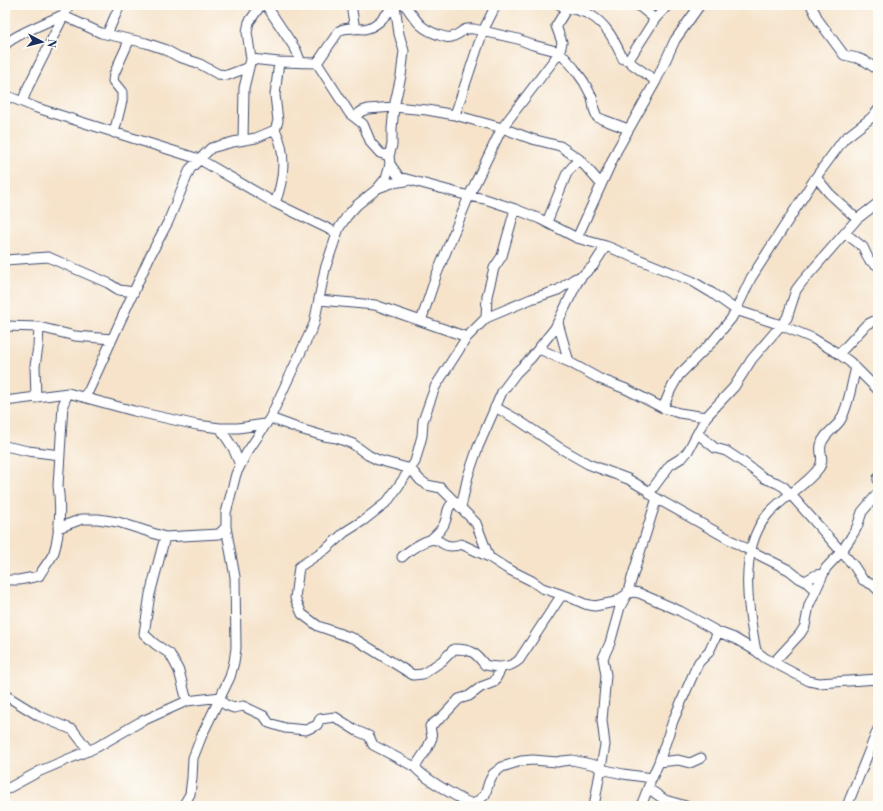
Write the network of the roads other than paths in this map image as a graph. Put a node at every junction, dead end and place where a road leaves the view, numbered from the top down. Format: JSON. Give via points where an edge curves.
{"nodes":[{"id":1,"x":70,"y":5,"type":"edge"},
{"id":2,"x":120,"y":5,"type":"edge"},
{"id":3,"x":261,"y":5,"type":"edge"},
{"id":4,"x":266,"y":5,"type":"edge"},
{"id":5,"x":351,"y":5,"type":"edge"},
{"id":6,"x":395,"y":5,"type":"edge"},
{"id":7,"x":405,"y":5,"type":"edge"},
{"id":8,"x":496,"y":5,"type":"edge"},
{"id":9,"x":638,"y":5,"type":"edge"},
{"id":10,"x":668,"y":5,"type":"edge"},
{"id":11,"x":700,"y":5,"type":"edge"},
{"id":12,"x":811,"y":5,"type":"edge"},
{"id":13,"x":565,"y":6,"type":"edge"},
{"id":14,"x":64,"y":16,"type":"junction"},
{"id":15,"x":655,"y":19,"type":"junction"},
{"id":16,"x":355,"y":29,"type":"junction"},
{"id":17,"x":483,"y":31,"type":"junction"},
{"id":18,"x":107,"y":34,"type":"junction"},
{"id":19,"x":129,"y":40,"type":"junction"},
{"id":20,"x":5,"y":45,"type":"edge"},
{"id":21,"x":560,"y":52,"type":"junction"},
{"id":22,"x":630,"y":61,"type":"junction"},
{"id":23,"x":279,"y":62,"type":"junction"},
{"id":24,"x":250,"y":63,"type":"junction"},
{"id":25,"x":301,"y":63,"type":"junction"},
{"id":26,"x":317,"y":63,"type":"junction"},
{"id":27,"x":878,"y":70,"type":"edge"},
{"id":28,"x":656,"y":81,"type":"junction"},
{"id":29,"x":5,"y":95,"type":"edge"},
{"id":30,"x":22,"y":102,"type":"junction"},
{"id":31,"x":394,"y":107,"type":"junction"},
{"id":32,"x":878,"y":110,"type":"edge"},
{"id":33,"x":455,"y":115,"type":"junction"},
{"id":34,"x":354,"y":117,"type":"junction"},
{"id":35,"x":502,"y":128,"type":"junction"},
{"id":36,"x":628,"y":129,"type":"junction"},
{"id":37,"x":275,"y":130,"type":"junction"},
{"id":38,"x":114,"y":133,"type":"junction"},
{"id":39,"x":243,"y":140,"type":"junction"},
{"id":40,"x":199,"y":159,"type":"junction"},
{"id":41,"x":579,"y":159,"type":"junction"},
{"id":42,"x":390,"y":160,"type":"junction"},
{"id":43,"x":816,"y":178,"type":"junction"},
{"id":44,"x":408,"y":180,"type":"junction"},
{"id":45,"x":601,"y":184,"type":"junction"},
{"id":46,"x":377,"y":189,"type":"junction"},
{"id":47,"x":469,"y":196,"type":"junction"},
{"id":48,"x":275,"y":203,"type":"junction"},
{"id":49,"x":878,"y":203,"type":"edge"},
{"id":50,"x":515,"y":209,"type":"junction"},
{"id":51,"x":857,"y":219,"type":"junction"},
{"id":52,"x":547,"y":222,"type":"junction"},
{"id":53,"x":337,"y":233,"type":"junction"},
{"id":54,"x":845,"y":233,"type":"junction"},
{"id":55,"x":577,"y":238,"type":"junction"},
{"id":56,"x":606,"y":246,"type":"junction"},
{"id":57,"x":5,"y":260,"type":"edge"},
{"id":58,"x":878,"y":266,"type":"edge"},
{"id":59,"x":582,"y":276,"type":"junction"},
{"id":60,"x":134,"y":292,"type":"junction"},
{"id":61,"x":319,"y":300,"type":"junction"},
{"id":62,"x":736,"y":310,"type":"junction"},
{"id":63,"x":486,"y":318,"type":"junction"},
{"id":64,"x":878,"y":319,"type":"edge"},
{"id":65,"x":421,"y":321,"type":"junction"},
{"id":66,"x":558,"y":323,"type":"junction"},
{"id":67,"x":5,"y":326,"type":"edge"},
{"id":68,"x":781,"y":326,"type":"junction"},
{"id":69,"x":39,"y":327,"type":"junction"},
{"id":70,"x":466,"y":337,"type":"junction"},
{"id":71,"x":112,"y":339,"type":"junction"},
{"id":72,"x":539,"y":349,"type":"junction"},
{"id":73,"x":839,"y":354,"type":"junction"},
{"id":74,"x":569,"y":362,"type":"junction"},
{"id":75,"x":856,"y":368,"type":"junction"},
{"id":76,"x":878,"y":390,"type":"edge"},
{"id":77,"x":68,"y":393,"type":"junction"},
{"id":78,"x":84,"y":396,"type":"junction"},
{"id":79,"x":36,"y":398,"type":"junction"},
{"id":80,"x":5,"y":401,"type":"edge"},
{"id":81,"x":496,"y":407,"type":"junction"},
{"id":82,"x":663,"y":408,"type":"junction"},
{"id":83,"x":706,"y":417,"type":"junction"},
{"id":84,"x":267,"y":421,"type":"junction"},
{"id":85,"x":220,"y":428,"type":"junction"},
{"id":86,"x":698,"y":434,"type":"junction"},
{"id":87,"x":5,"y":446,"type":"edge"},
{"id":88,"x":60,"y":455,"type":"junction"},
{"id":89,"x":240,"y":465,"type":"junction"},
{"id":90,"x":411,"y":469,"type":"junction"},
{"id":91,"x":878,"y":493,"type":"edge"},
{"id":92,"x":791,"y":494,"type":"junction"},
{"id":93,"x":653,"y":495,"type":"junction"},
{"id":94,"x":457,"y":504,"type":"junction"},
{"id":95,"x":226,"y":527,"type":"junction"},
{"id":96,"x":58,"y":528,"type":"junction"},
{"id":97,"x":165,"y":537,"type":"junction"},
{"id":98,"x":430,"y":540,"type":"junction"},
{"id":99,"x":751,"y":551,"type":"junction"},
{"id":100,"x":841,"y":552,"type":"junction"},
{"id":101,"x":402,"y":557,"type":"dead end"},
{"id":102,"x":489,"y":557,"type":"junction"},
{"id":103,"x":823,"y":574,"type":"junction"},
{"id":104,"x":5,"y":580,"type":"edge"},
{"id":105,"x":805,"y":580,"type":"junction"},
{"id":106,"x":815,"y":590,"type":"junction"},
{"id":107,"x":878,"y":590,"type":"edge"},
{"id":108,"x":627,"y":594,"type":"junction"},
{"id":109,"x":563,"y":595,"type":"junction"},
{"id":110,"x":718,"y":632,"type":"junction"},
{"id":111,"x":756,"y":651,"type":"junction"},
{"id":112,"x":774,"y":662,"type":"junction"},
{"id":113,"x":502,"y":667,"type":"junction"},
{"id":114,"x":878,"y":679,"type":"edge"},
{"id":115,"x":5,"y":695,"type":"edge"},
{"id":116,"x":220,"y":698,"type":"junction"},
{"id":117,"x":187,"y":701,"type":"junction"},
{"id":118,"x":878,"y":729,"type":"edge"},
{"id":119,"x":89,"y":751,"type":"junction"},
{"id":120,"x":701,"y":758,"type":"dead end"},
{"id":121,"x":659,"y":762,"type":"junction"},
{"id":122,"x":415,"y":766,"type":"junction"},
{"id":123,"x":601,"y":768,"type":"junction"},
{"id":124,"x":652,"y":778,"type":"junction"},
{"id":125,"x":8,"y":786,"type":"edge"},
{"id":126,"x":649,"y":789,"type":"junction"},
{"id":127,"x":474,"y":805,"type":"edge"},
{"id":128,"x":183,"y":806,"type":"edge"},
{"id":129,"x":594,"y":806,"type":"edge"},
{"id":130,"x":641,"y":806,"type":"edge"},
{"id":131,"x":686,"y":806,"type":"edge"},
{"id":132,"x":847,"y":806,"type":"edge"}],
"edges":[{"from":1,"to":14,"type":"street"},
{"from":2,"to":18,"type":"street"},
{"from":3,"to":24,"type":"street","via":[[249,22],[247,32]]},
{"from":4,"to":25,"type":"street","via":[[296,50]]},
{"from":5,"to":16,"type":"street"},
{"from":6,"to":16,"type":"street","via":[[372,27]]},
{"from":6,"to":31,"type":"street","via":[[404,51]]},
{"from":7,"to":17,"type":"street","via":[[418,23],[441,36],[449,38],[467,28]]},
{"from":8,"to":17,"type":"street"},
{"from":9,"to":15,"type":"street"},
{"from":10,"to":15,"type":"street"},
{"from":11,"to":28,"type":"street","via":[[675,40]]},
{"from":12,"to":27,"type":"street","via":[[819,21],[844,55],[857,58]]},
{"from":13,"to":21,"type":"street","via":[[556,26],[562,42]]},
{"from":13,"to":22,"type":"street","via":[[590,15],[600,22],[609,31],[623,59]]},
{"from":14,"to":18,"type":"street"},
{"from":14,"to":20,"type":"street","via":[[16,37]]},
{"from":14,"to":30,"type":"street"},
{"from":15,"to":22,"type":"street"},
{"from":16,"to":26,"type":"street","via":[[339,31]]},
{"from":17,"to":21,"type":"street"},
{"from":17,"to":33,"type":"street"},
{"from":18,"to":19,"type":"street"},
{"from":19,"to":24,"type":"street","via":[[164,49],[218,74],[228,75]]},
{"from":19,"to":38,"type":"street","via":[[114,74],[113,81],[122,92]]},
{"from":21,"to":35,"type":"street"},
{"from":21,"to":36,"type":"street","via":[[584,82],[592,97],[597,117]]},
{"from":22,"to":28,"type":"street"},
{"from":23,"to":24,"type":"street"},
{"from":23,"to":25,"type":"street"},
{"from":23,"to":37,"type":"street","via":[[276,95],[278,121]]},
{"from":24,"to":39,"type":"street","via":[[244,88]]},
{"from":25,"to":26,"type":"street"},
{"from":26,"to":34,"type":"street"},
{"from":28,"to":36,"type":"street"},
{"from":29,"to":30,"type":"street"},
{"from":30,"to":38,"type":"street"},
{"from":31,"to":33,"type":"street"},
{"from":31,"to":34,"type":"street","via":[[368,109]]},
{"from":31,"to":42,"type":"street"},
{"from":32,"to":43,"type":"street","via":[[844,139]]},
{"from":33,"to":35,"type":"street"},
{"from":34,"to":42,"type":"street","via":[[363,124],[371,143]]},
{"from":35,"to":41,"type":"street","via":[[560,146]]},
{"from":35,"to":47,"type":"street"},
{"from":36,"to":45,"type":"street"},
{"from":37,"to":39,"type":"street"},
{"from":37,"to":48,"type":"street","via":[[279,137],[284,169]]},
{"from":38,"to":40,"type":"street"},
{"from":39,"to":40,"type":"street","via":[[211,148]]},
{"from":40,"to":48,"type":"street"},
{"from":40,"to":60,"type":"street","via":[[190,169]]},
{"from":41,"to":45,"type":"street"},
{"from":41,"to":52,"type":"street","via":[[567,173]]},
{"from":42,"to":44,"type":"street","via":[[399,177]]},
{"from":42,"to":46,"type":"street","via":[[386,178]]},
{"from":43,"to":51,"type":"street"},
{"from":43,"to":62,"type":"street","via":[[754,272]]},
{"from":44,"to":46,"type":"street"},
{"from":44,"to":47,"type":"street"},
{"from":45,"to":55,"type":"street"},
{"from":46,"to":53,"type":"street","via":[[357,204]]},
{"from":47,"to":50,"type":"street"},
{"from":47,"to":65,"type":"street","via":[[436,276]]},
{"from":48,"to":53,"type":"street"},
{"from":49,"to":51,"type":"street"},
{"from":50,"to":52,"type":"street"},
{"from":50,"to":63,"type":"street","via":[[502,256],[494,268],[487,296]]},
{"from":51,"to":54,"type":"street"},
{"from":52,"to":55,"type":"street"},
{"from":53,"to":61,"type":"street","via":[[325,269]]},
{"from":54,"to":58,"type":"street","via":[[863,248],[869,260]]},
{"from":54,"to":68,"type":"street","via":[[796,290],[787,318]]},
{"from":55,"to":56,"type":"street"},
{"from":56,"to":59,"type":"street","via":[[593,266]]},
{"from":56,"to":62,"type":"street","via":[[692,281]]},
{"from":57,"to":60,"type":"street","via":[[48,257],[119,290]]},
{"from":59,"to":63,"type":"street","via":[[558,290]]},
{"from":59,"to":66,"type":"street"},
{"from":60,"to":71,"type":"street"},
{"from":61,"to":65,"type":"street","via":[[375,305]]},
{"from":61,"to":84,"type":"street","via":[[314,324]]},
{"from":62,"to":68,"type":"street"},
{"from":62,"to":82,"type":"street","via":[[712,342],[679,375]]},
{"from":63,"to":70,"type":"street"},
{"from":64,"to":73,"type":"street","via":[[866,325]]},
{"from":65,"to":70,"type":"street"},
{"from":66,"to":72,"type":"street"},
{"from":66,"to":74,"type":"street"},
{"from":67,"to":69,"type":"street"},
{"from":68,"to":73,"type":"street","via":[[812,338]]},
{"from":68,"to":83,"type":"street","via":[[752,359],[734,387]]},
{"from":69,"to":71,"type":"street","via":[[74,336]]},
{"from":69,"to":79,"type":"street","via":[[35,366]]},
{"from":70,"to":90,"type":"street","via":[[435,386]]},
{"from":71,"to":78,"type":"street"},
{"from":72,"to":74,"type":"street"},
{"from":72,"to":81,"type":"street","via":[[516,373],[502,392]]},
{"from":73,"to":75,"type":"street"},
{"from":74,"to":82,"type":"street"},
{"from":75,"to":76,"type":"street"},
{"from":75,"to":92,"type":"street","via":[[840,420],[821,444],[823,460],[820,467]]},
{"from":77,"to":78,"type":"street"},
{"from":77,"to":79,"type":"street"},
{"from":77,"to":88,"type":"street","via":[[63,405]]},
{"from":78,"to":85,"type":"street","via":[[134,411]]},
{"from":79,"to":80,"type":"street"},
{"from":81,"to":93,"type":"street","via":[[588,464],[628,480]]},
{"from":81,"to":94,"type":"street"},
{"from":82,"to":83,"type":"street"},
{"from":83,"to":86,"type":"street"},
{"from":84,"to":85,"type":"street","via":[[238,428]]},
{"from":84,"to":89,"type":"street"},
{"from":84,"to":90,"type":"street","via":[[337,438],[353,444],[378,460]]},
{"from":85,"to":89,"type":"street"},
{"from":86,"to":92,"type":"street","via":[[715,448],[743,462]]},
{"from":86,"to":93,"type":"street","via":[[683,457],[670,465]]},
{"from":87,"to":88,"type":"street"},
{"from":88,"to":96,"type":"street"},
{"from":89,"to":95,"type":"street","via":[[228,507]]},
{"from":90,"to":94,"type":"street","via":[[420,480],[427,485],[441,488]]},
{"from":90,"to":113,"type":"street","via":[[387,502],[299,567],[296,598],[302,614],[318,626],[355,639],[413,675],[423,674],[454,649],[465,649],[475,653],[485,665]]},
{"from":91,"to":100,"type":"street","via":[[862,512],[857,527]]},
{"from":92,"to":99,"type":"street","via":[[767,515],[755,537]]},
{"from":92,"to":100,"type":"street"},
{"from":93,"to":99,"type":"street"},
{"from":93,"to":108,"type":"street"},
{"from":94,"to":98,"type":"street","via":[[447,509],[443,528]]},
{"from":94,"to":102,"type":"street","via":[[476,523]]},
{"from":95,"to":97,"type":"street","via":[[219,534]]},
{"from":95,"to":116,"type":"street","via":[[235,577],[236,648],[230,677]]},
{"from":96,"to":97,"type":"street","via":[[82,519],[98,519],[118,522]]},
{"from":96,"to":104,"type":"street","via":[[54,553],[38,576]]},
{"from":97,"to":117,"type":"street","via":[[150,594],[144,634],[170,654],[179,671]]},
{"from":98,"to":101,"type":"street"},
{"from":98,"to":102,"type":"street","via":[[449,546],[460,544]]},
{"from":99,"to":105,"type":"street"},
{"from":99,"to":111,"type":"street","via":[[747,581]]},
{"from":100,"to":103,"type":"street"},
{"from":100,"to":107,"type":"street","via":[[863,580]]},
{"from":102,"to":109,"type":"street","via":[[542,588]]},
{"from":103,"to":105,"type":"street"},
{"from":103,"to":106,"type":"street"},
{"from":105,"to":106,"type":"street"},
{"from":106,"to":112,"type":"street","via":[[805,626]]},
{"from":108,"to":109,"type":"street","via":[[615,602],[596,606]]},
{"from":108,"to":110,"type":"street","via":[[633,592],[645,595]]},
{"from":108,"to":123,"type":"street","via":[[603,658],[606,682],[602,720],[605,745]]},
{"from":109,"to":113,"type":"street","via":[[519,660],[514,665]]},
{"from":110,"to":111,"type":"street"},
{"from":110,"to":121,"type":"street","via":[[695,670]]},
{"from":111,"to":112,"type":"street"},
{"from":112,"to":114,"type":"street","via":[[814,683]]},
{"from":113,"to":122,"type":"street","via":[[494,682],[459,699],[430,726],[432,738]]},
{"from":115,"to":119,"type":"street","via":[[39,716],[74,730]]},
{"from":116,"to":117,"type":"street"},
{"from":116,"to":122,"type":"street","via":[[226,706],[243,706],[264,716],[269,723],[285,728],[306,730],[317,724],[320,719],[335,717],[357,732],[368,736],[373,745]]},
{"from":116,"to":128,"type":"street","via":[[193,758],[190,794]]},
{"from":117,"to":119,"type":"street","via":[[140,722]]},
{"from":118,"to":132,"type":"street"},
{"from":119,"to":125,"type":"street"},
{"from":120,"to":121,"type":"street","via":[[690,763],[678,760]]},
{"from":121,"to":124,"type":"street"},
{"from":122,"to":127,"type":"street","via":[[419,772]]},
{"from":123,"to":124,"type":"street"},
{"from":123,"to":127,"type":"street","via":[[572,760],[533,760],[510,764],[493,774],[486,796]]},
{"from":123,"to":129,"type":"street"},
{"from":124,"to":126,"type":"street"},
{"from":126,"to":130,"type":"street"},
{"from":126,"to":131,"type":"street","via":[[665,800]]}]}
